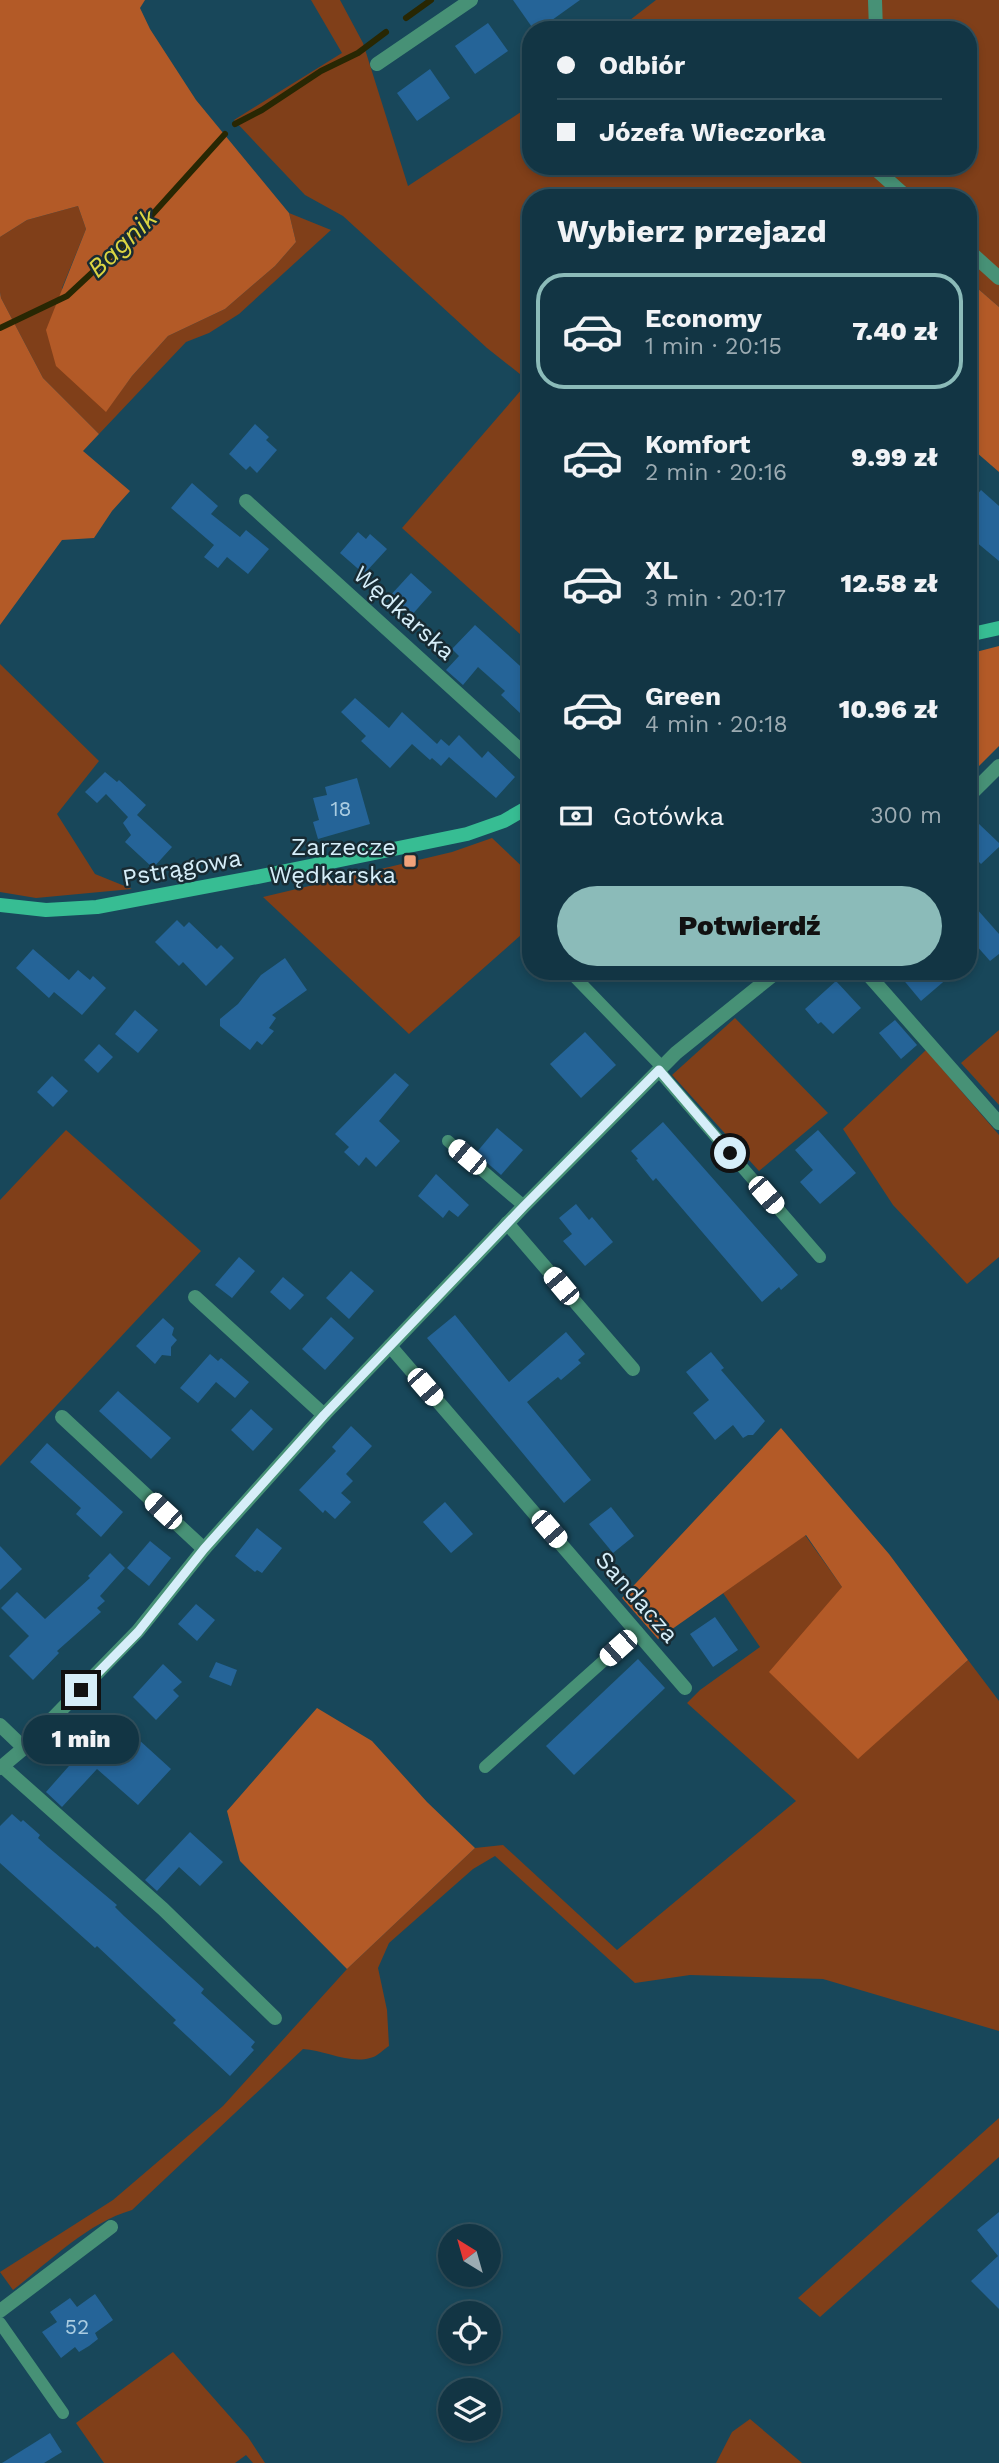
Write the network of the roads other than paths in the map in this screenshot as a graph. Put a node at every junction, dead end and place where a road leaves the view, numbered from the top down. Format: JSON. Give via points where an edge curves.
{"nodes":[{"id":1,"x":471,"y":0,"type":"edge"},
{"id":2,"x":875,"y":0,"type":"edge"},
{"id":3,"x":876,"y":21,"type":"edge"},
{"id":4,"x":377,"y":64,"type":"dead end"},
{"id":5,"x":882,"y":175,"type":"edge"},
{"id":6,"x":898,"y":189,"type":"edge"},
{"id":7,"x":977,"y":258,"type":"edge"},
{"id":8,"x":999,"y":278,"type":"edge"},
{"id":9,"x":246,"y":501,"type":"dead end"},
{"id":10,"x":999,"y":628,"type":"edge"},
{"id":11,"x":977,"y":633,"type":"edge"},
{"id":12,"x":522,"y":752,"type":"edge"},
{"id":13,"x":999,"y":767,"type":"edge"},
{"id":14,"x":977,"y":788,"type":"edge"},
{"id":15,"x":522,"y":811,"type":"edge"},
{"id":16,"x":0,"y":905,"type":"edge"},
{"id":17,"x":577,"y":980,"type":"edge"},
{"id":18,"x":766,"y":980,"type":"edge"},
{"id":19,"x":873,"y":980,"type":"edge"},
{"id":20,"x":660,"y":1069,"type":"junction"},
{"id":21,"x":999,"y":1123,"type":"edge"},
{"id":22,"x":448,"y":1141,"type":"dead end"},
{"id":23,"x":524,"y":1206,"type":"junction"},
{"id":24,"x":507,"y":1223,"type":"junction"},
{"id":25,"x":820,"y":1257,"type":"dead end"},
{"id":26,"x":195,"y":1297,"type":"dead end"},
{"id":27,"x":390,"y":1346,"type":"junction"},
{"id":28,"x":633,"y":1369,"type":"dead end"},
{"id":29,"x":324,"y":1415,"type":"junction"},
{"id":30,"x":62,"y":1417,"type":"dead end"},
{"id":31,"x":204,"y":1549,"type":"junction"},
{"id":32,"x":637,"y":1632,"type":"junction"},
{"id":33,"x":685,"y":1688,"type":"dead end"},
{"id":34,"x":0,"y":1725,"type":"edge"},
{"id":35,"x":24,"y":1748,"type":"junction"},
{"id":36,"x":1,"y":1767,"type":"edge"},
{"id":37,"x":485,"y":1768,"type":"dead end"},
{"id":38,"x":275,"y":2018,"type":"dead end"},
{"id":39,"x":111,"y":2227,"type":"dead end"},
{"id":40,"x":0,"y":2311,"type":"edge"},
{"id":41,"x":0,"y":2323,"type":"edge"},
{"id":42,"x":63,"y":2413,"type":"dead end"}],
"edges":[{"from":1,"to":4,"type":"street"},
{"from":2,"to":3,"type":"street"},
{"from":5,"to":6,"type":"street"},
{"from":7,"to":8,"type":"street"},
{"from":9,"to":12,"type":"street","name":"Wędkarska"},
{"from":10,"to":11,"type":"street"},
{"from":13,"to":14,"type":"street"},
{"from":15,"to":16,"type":"street","name":"Pstrągowa","via":[[467,834],[108,905],[46,911]]},
{"from":17,"to":20,"type":"lane"},
{"from":18,"to":20,"type":"street"},
{"from":19,"to":21,"type":"street"},
{"from":20,"to":23,"type":"street"},
{"from":20,"to":25,"type":"lane"},
{"from":22,"to":23,"type":"lane"},
{"from":23,"to":24,"type":"street"},
{"from":24,"to":27,"type":"street"},
{"from":24,"to":28,"type":"street"},
{"from":26,"to":29,"type":"street"},
{"from":27,"to":29,"type":"street"},
{"from":27,"to":32,"type":"street","name":"Sandacza"},
{"from":29,"to":31,"type":"street"},
{"from":30,"to":31,"type":"street"},
{"from":31,"to":35,"type":"street","via":[[138,1632]]},
{"from":32,"to":33,"type":"street","name":"Sandacza"},
{"from":32,"to":37,"type":"lane"},
{"from":34,"to":35,"type":"street"},
{"from":35,"to":36,"type":"street"},
{"from":36,"to":38,"type":"street","via":[[163,1909]]},
{"from":39,"to":40,"type":"street"},
{"from":41,"to":42,"type":"lane"}]}
